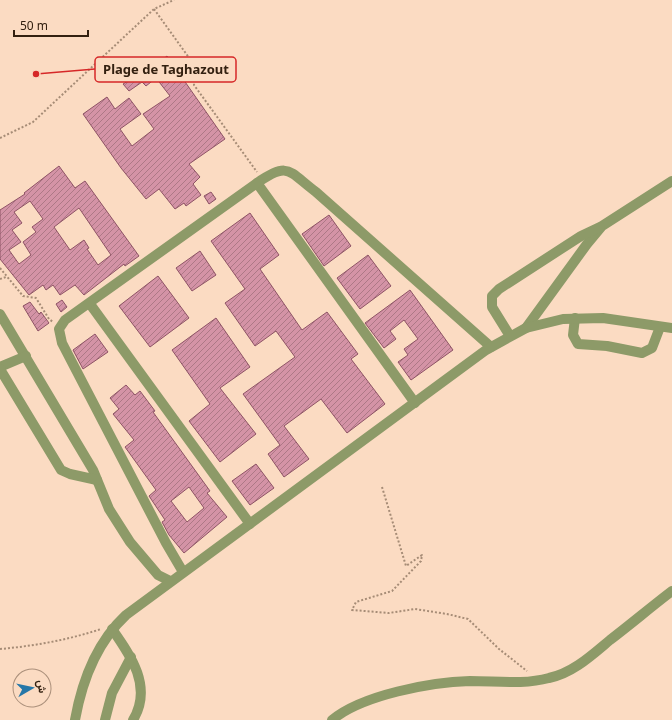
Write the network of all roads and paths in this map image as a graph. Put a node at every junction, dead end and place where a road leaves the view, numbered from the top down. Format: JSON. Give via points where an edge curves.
{"nodes":[{"id":1,"x":174,"y":0,"type":"edge"},
{"id":2,"x":154,"y":9,"type":"junction"},
{"id":3,"x":0,"y":138,"type":"edge"},
{"id":4,"x":672,"y":180,"type":"edge"},
{"id":5,"x":259,"y":181,"type":"junction"},
{"id":6,"x":602,"y":226,"type":"junction"},
{"id":7,"x":0,"y":268,"type":"edge"},
{"id":8,"x":6,"y":277,"type":"junction"},
{"id":9,"x":0,"y":280,"type":"edge"},
{"id":10,"x":90,"y":304,"type":"junction"},
{"id":11,"x":0,"y":314,"type":"edge"},
{"id":12,"x":575,"y":318,"type":"junction"},
{"id":13,"x":59,"y":326,"type":"junction"},
{"id":14,"x":660,"y":327,"type":"junction"},
{"id":15,"x":526,"y":328,"type":"junction"},
{"id":16,"x":672,"y":328,"type":"edge"},
{"id":17,"x":510,"y":336,"type":"junction"},
{"id":18,"x":491,"y":348,"type":"junction"},
{"id":19,"x":26,"y":356,"type":"junction"},
{"id":20,"x":0,"y":368,"type":"edge"},
{"id":21,"x":415,"y":402,"type":"junction"},
{"id":22,"x":97,"y":480,"type":"junction"},
{"id":23,"x":382,"y":487,"type":"dead end"},
{"id":24,"x":250,"y":524,"type":"junction"},
{"id":25,"x":183,"y":572,"type":"junction"},
{"id":26,"x":170,"y":581,"type":"junction"},
{"id":27,"x":672,"y":591,"type":"edge"},
{"id":28,"x":102,"y":628,"type":"dead end"},
{"id":29,"x":112,"y":629,"type":"junction"},
{"id":30,"x":0,"y":649,"type":"edge"},
{"id":31,"x":130,"y":657,"type":"junction"},
{"id":32,"x":536,"y":681,"type":"junction"},
{"id":33,"x":75,"y":720,"type":"edge"},
{"id":34,"x":105,"y":720,"type":"edge"},
{"id":35,"x":133,"y":720,"type":"edge"},
{"id":36,"x":332,"y":720,"type":"edge"}],
"edges":[{"from":1,"to":2,"type":"path"},
{"from":2,"to":3,"type":"path","via":[[33,122]]},
{"from":2,"to":5,"type":"path","via":[[195,66],[194,85]]},
{"from":4,"to":6,"type":"street"},
{"from":5,"to":10,"type":"street"},
{"from":5,"to":18,"type":"street","via":[[276,171],[289,171]]},
{"from":5,"to":21,"type":"street"},
{"from":6,"to":15,"type":"street","via":[[586,244]]},
{"from":6,"to":17,"type":"street","via":[[581,236],[492,296],[492,307]]},
{"from":7,"to":8,"type":"path"},
{"from":8,"to":9,"type":"path"},
{"from":8,"to":13,"type":"path","via":[[23,296],[36,298],[49,319]]},
{"from":10,"to":13,"type":"street"},
{"from":10,"to":24,"type":"street"},
{"from":11,"to":19,"type":"street"},
{"from":12,"to":14,"type":"street","via":[[603,318]]},
{"from":12,"to":14,"type":"street","via":[[573,335],[578,344],[622,348],[642,353],[652,348]]},
{"from":12,"to":15,"type":"street"},
{"from":13,"to":25,"type":"street","via":[[58,332],[62,343]]},
{"from":14,"to":16,"type":"street"},
{"from":15,"to":17,"type":"street"},
{"from":17,"to":18,"type":"street"},
{"from":18,"to":21,"type":"street"},
{"from":19,"to":20,"type":"street"},
{"from":19,"to":22,"type":"street"},
{"from":20,"to":22,"type":"street","via":[[61,470]]},
{"from":21,"to":24,"type":"street"},
{"from":22,"to":26,"type":"street","via":[[109,509],[130,542],[158,575]]},
{"from":23,"to":32,"type":"path","via":[[406,566],[422,556],[421,562],[392,591],[356,602],[352,610],[389,613],[415,609],[468,619]]},
{"from":24,"to":25,"type":"street"},
{"from":25,"to":26,"type":"street"},
{"from":26,"to":29,"type":"street"},
{"from":27,"to":32,"type":"street","via":[[582,663],[550,678]]},
{"from":28,"to":30,"type":"path","via":[[44,643]]},
{"from":29,"to":31,"type":"street"},
{"from":29,"to":33,"type":"street","via":[[88,672]]},
{"from":31,"to":34,"type":"street","via":[[112,693]]},
{"from":31,"to":35,"type":"street","via":[[141,690]]},
{"from":32,"to":36,"type":"street","via":[[434,684],[367,701]]}]}
